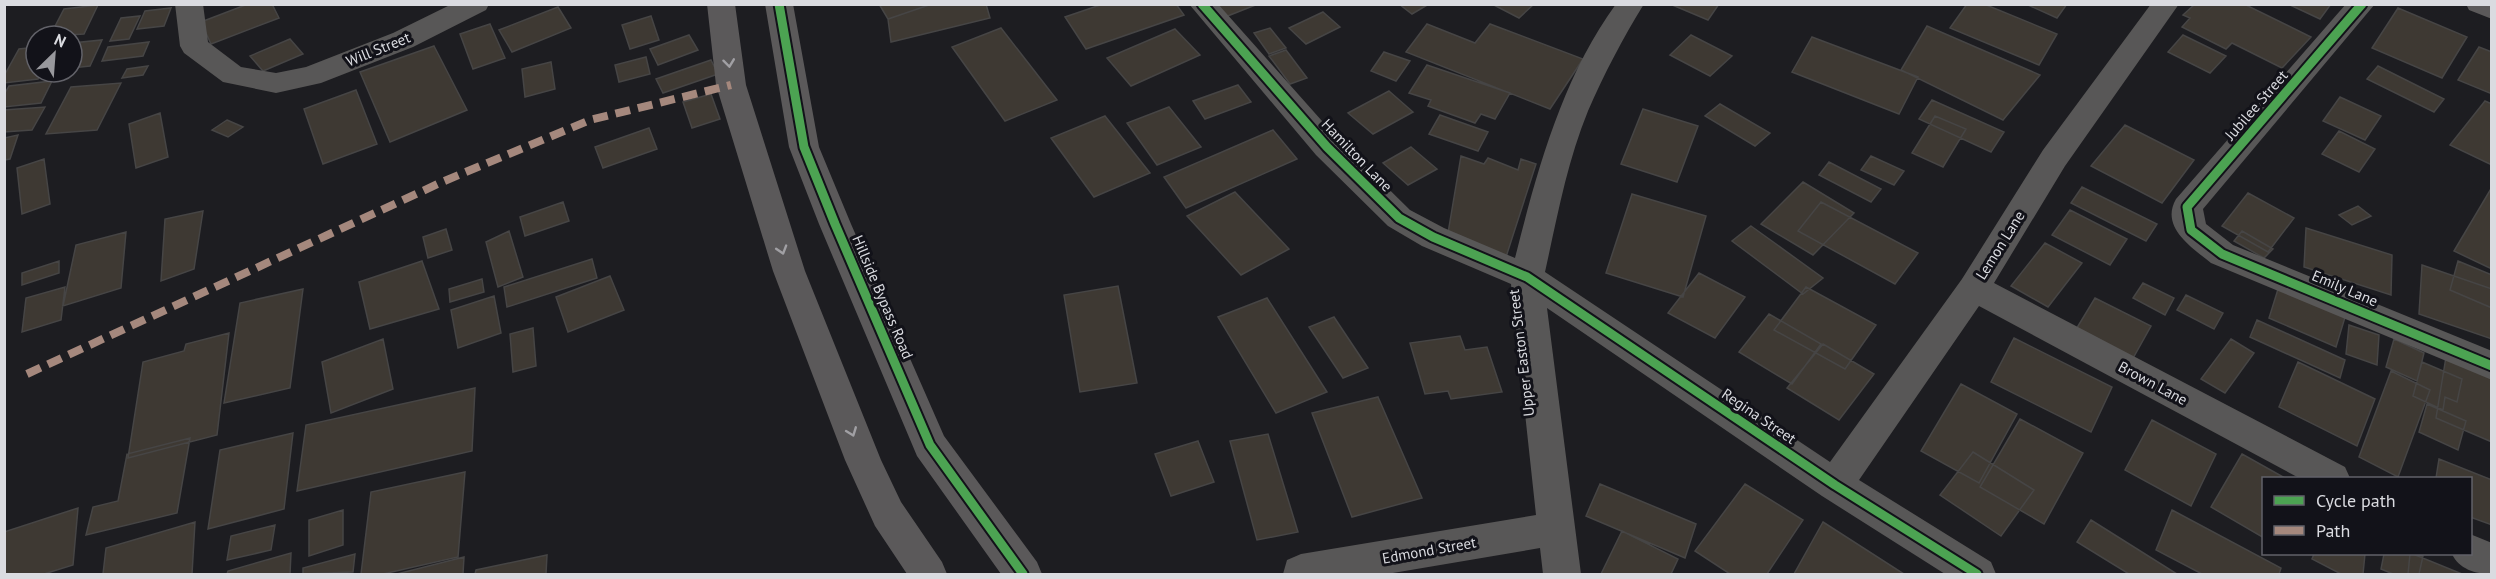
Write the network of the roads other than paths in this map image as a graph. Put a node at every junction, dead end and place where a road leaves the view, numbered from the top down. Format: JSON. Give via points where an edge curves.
{"nodes":[{"id":1,"x":189,"y":4,"type":"edge"},
{"id":2,"x":476,"y":4,"type":"edge"},
{"id":3,"x":721,"y":4,"type":"edge"},
{"id":4,"x":779,"y":4,"type":"edge"},
{"id":5,"x":1202,"y":4,"type":"edge"},
{"id":6,"x":1630,"y":4,"type":"edge"},
{"id":7,"x":2166,"y":4,"type":"edge"},
{"id":8,"x":2362,"y":4,"type":"edge"},
{"id":9,"x":2479,"y":4,"type":"edge"},
{"id":10,"x":2492,"y":10,"type":"edge"},
{"id":11,"x":2191,"y":230,"type":"joint"},
{"id":12,"x":1527,"y":277,"type":"junction"},
{"id":13,"x":1974,"y":288,"type":"junction"},
{"id":14,"x":2492,"y":366,"type":"edge"},
{"id":15,"x":2330,"y":477,"type":"edge"},
{"id":16,"x":1835,"y":485,"type":"junction"},
{"id":17,"x":1556,"y":528,"type":"junction"},
{"id":18,"x":2472,"y":552,"type":"edge"},
{"id":19,"x":2492,"y":562,"type":"edge"},
{"id":20,"x":1301,"y":572,"type":"dead end"},
{"id":21,"x":928,"y":574,"type":"edge"},
{"id":22,"x":1023,"y":574,"type":"edge"},
{"id":23,"x":1562,"y":574,"type":"edge"},
{"id":24,"x":1977,"y":574,"type":"edge"}],
"edges":[{"from":1,"to":2,"type":"street","name":"Will Street","via":[[194,46],[233,75],[276,83],[311,76],[403,40]]},
{"from":3,"to":21,"type":"street","one_way":true,"via":[[731,85],[789,271],[863,460],[888,514]]},
{"from":4,"to":22,"type":"street","name":"Hillside Bypass Road","via":[[804,147],[835,224],[930,444]]},
{"from":5,"to":12,"type":"street","name":"Hamilton Lane","via":[[1327,147],[1399,218],[1433,237]]},
{"from":6,"to":12,"type":"street","name":"Upper Easton Street","via":[[1573,112],[1548,188]]},
{"from":7,"to":13,"type":"street","name":"Lemon Lane","via":[[2054,158]]},
{"from":8,"to":11,"type":"street","name":"Jubilee Street","via":[[2187,207]]},
{"from":9,"to":10,"type":"street"},
{"from":11,"to":14,"type":"street","name":"Emily Lane","via":[[2222,254]]},
{"from":12,"to":16,"type":"street","name":"Regina Street"},
{"from":12,"to":17,"type":"street","name":"Upper Easton Street"},
{"from":13,"to":15,"type":"street","name":"Brown Lane"},
{"from":13,"to":16,"type":"street","name":"Lemon Lane"},
{"from":16,"to":24,"type":"street","name":"Regina Street"},
{"from":17,"to":20,"type":"street","name":"Edmond Street"},
{"from":17,"to":23,"type":"street","name":"Upper Easton Street"},
{"from":18,"to":19,"type":"street"}]}
